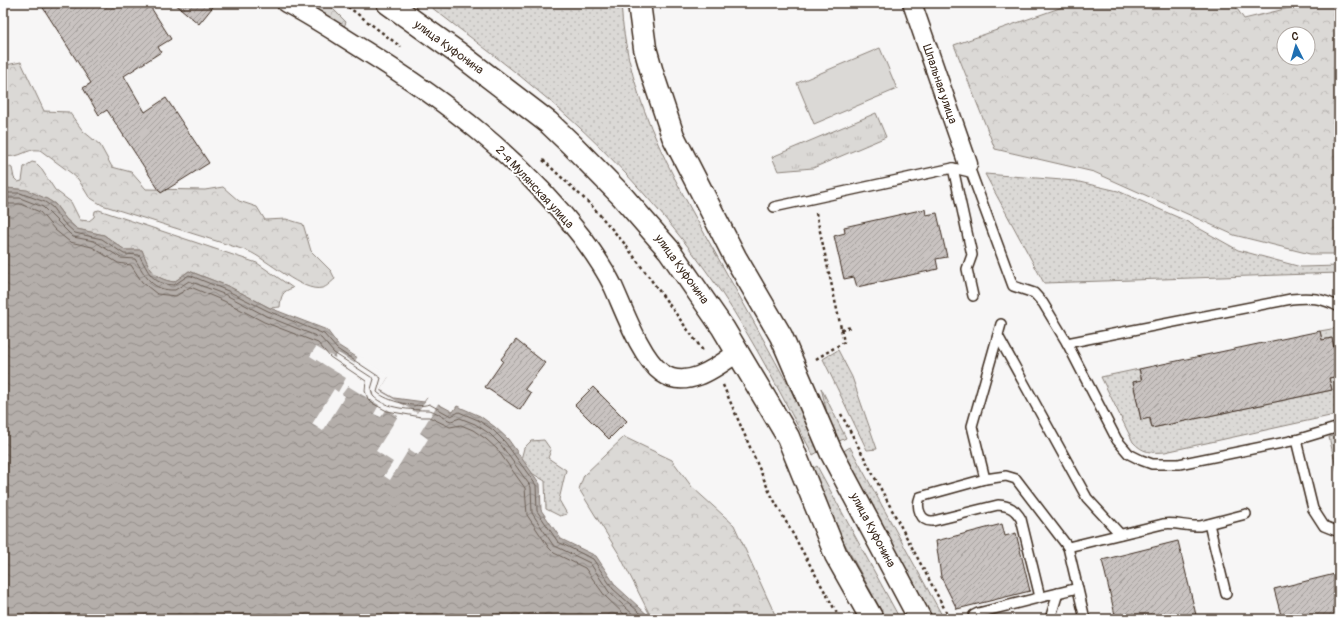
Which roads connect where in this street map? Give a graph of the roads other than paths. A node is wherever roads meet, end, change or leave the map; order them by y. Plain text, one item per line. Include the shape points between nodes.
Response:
1 (286, 3) edge
2 (388, 3) edge
3 (639, 3) edge
4 (912, 3) edge
5 (964, 168) junction
6 (774, 207) dead end
7 (973, 296) dead end
8 (1339, 307) edge
9 (1001, 324) dead end
10 (998, 336) junction
11 (1067, 343) junction
12 (738, 352) junction
13 (1339, 427) edge
14 (1296, 440) junction
15 (985, 479) junction
16 (1246, 514) dead end
17 (1208, 524) junction
18 (1339, 532) edge
19 (1120, 534) junction
20 (1068, 547) junction
21 (1078, 588) junction
22 (1058, 593) junction
23 (1226, 594) dead end
24 (1040, 597) junction
25 (872, 619) edge
26 (920, 619) edge
27 (972, 619) edge
28 (1050, 619) edge
29 (1085, 619) edge

1 - 12 street, 2-я Мулянская улица via 426,90 516,164 557,208 600,263 632,328 661,372 671,378 684,379 715,367
2 - 12 main road, улица Куфонина via 458,53 549,123 572,144 648,223 689,276
3 - 26 main road, улица Куфонина via 652,76 673,136 734,256 781,336 831,452
4 - 5 street, Шпальная улица
5 - 6 lane
5 - 7 lane via 972,255 968,269
5 - 11 lane via 1013,286 1034,293 1051,315
8 - 11 lane via 1320,299 1291,299
9 - 10 lane
10 - 15 lane via 972,426
10 - 19 lane via 1087,498
11 - 14 lane via 1117,440 1129,454 1141,460 1152,464 1179,464
12 - 25 main road, улица Куфонина via 788,437 836,554
13 - 14 lane
14 - 18 lane via 1313,509 1324,526
15 - 20 lane via 1006,476 1016,479
15 - 24 lane via 920,496 919,505 923,519 926,522 933,521 998,505 1008,506 1016,511 1021,519
16 - 17 lane
17 - 19 lane via 1192,526 1167,523
17 - 23 lane
19 - 20 lane
20 - 21 lane
21 - 22 lane
21 - 29 lane
22 - 24 lane
22 - 28 lane
24 - 27 lane via 974,614

